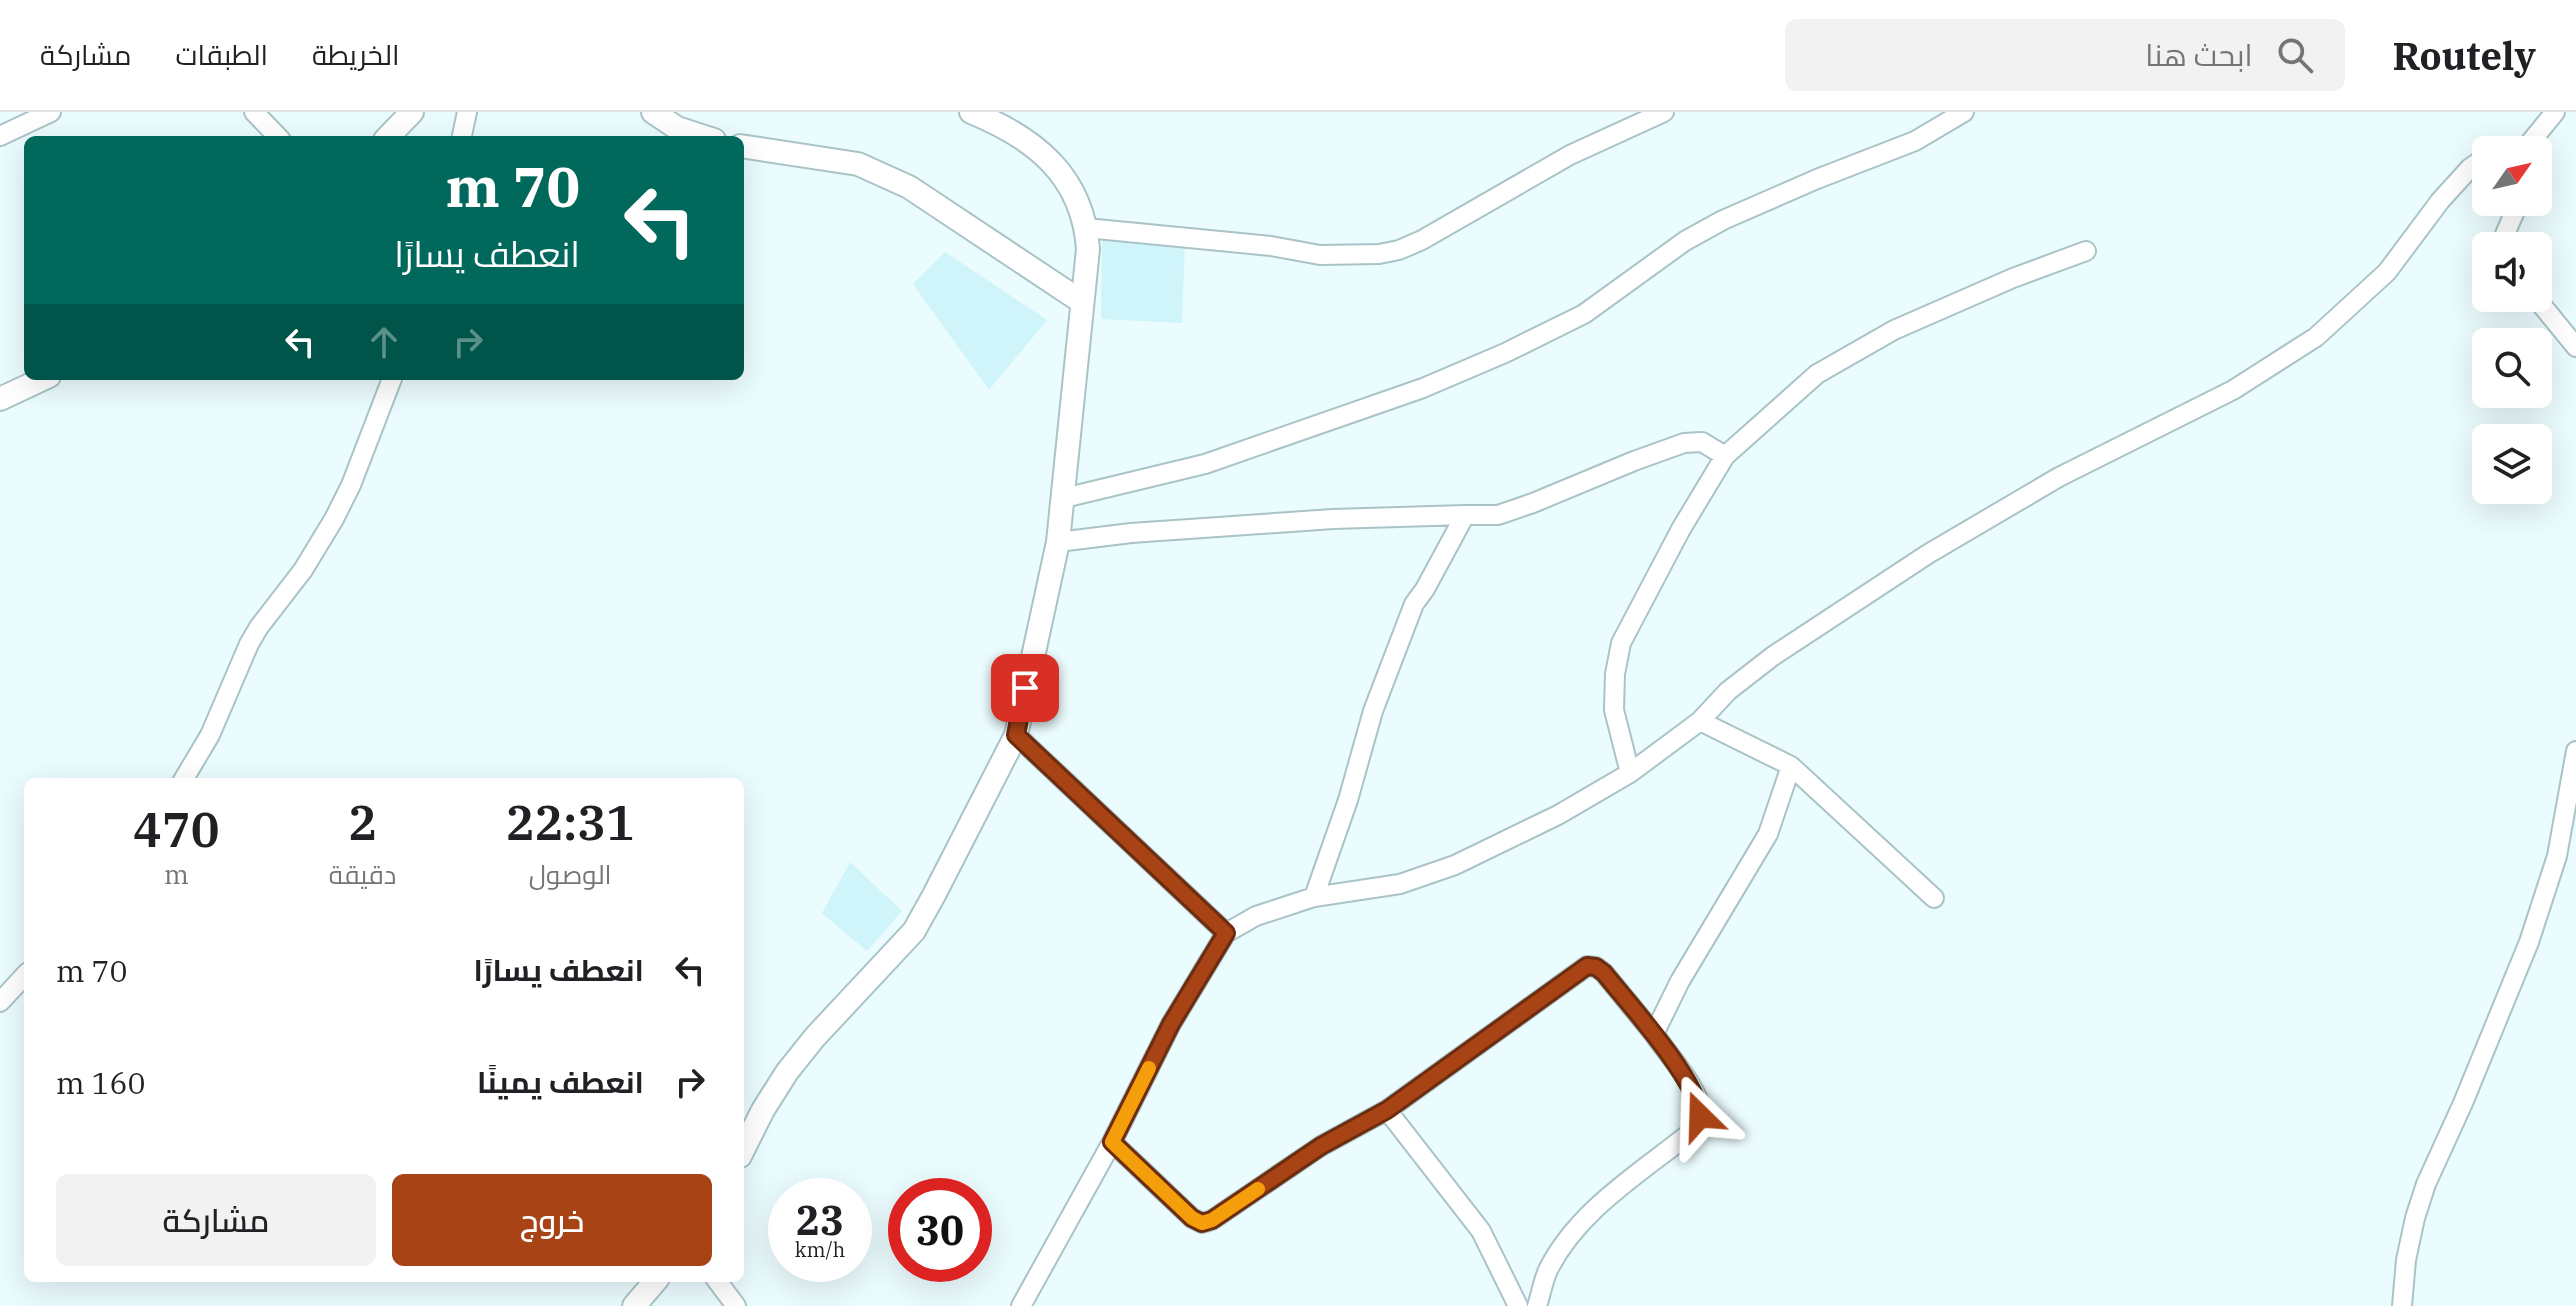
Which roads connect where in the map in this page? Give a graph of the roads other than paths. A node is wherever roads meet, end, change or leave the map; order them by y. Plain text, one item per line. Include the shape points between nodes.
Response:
1 (50, 112) edge
2 (254, 112) edge
3 (412, 112) edge
4 (467, 112) edge
5 (653, 112) edge
6 (971, 112) edge
7 (1664, 112) edge
8 (1964, 112) edge
9 (2555, 112) edge
10 (0, 136) edge
11 (277, 136) edge
12 (389, 136) edge
13 (462, 136) edge
14 (702, 136) edge
15 (2536, 136) edge
16 (744, 147) edge
17 (2472, 167) edge
18 (1086, 228) junction
19 (2086, 251) dead end
20 (1082, 302) junction
21 (2547, 312) edge
22 (2576, 347) edge
23 (40, 380) edge
24 (391, 380) edge
25 (0, 399) edge
26 (1725, 456) junction
27 (1064, 498) junction
28 (1465, 515) junction
29 (1058, 542) junction
30 (1700, 721) junction
31 (1016, 735) junction
32 (2576, 751) edge
33 (1791, 766) junction
34 (1630, 773) junction
35 (184, 778) edge
36 (1314, 897) junction
37 (1934, 898) dead end
38 (1226, 933) junction
39 (24, 976) edge
40 (0, 1002) edge
41 (1654, 1034) junction
42 (1387, 1110) junction
43 (1112, 1142) junction
44 (744, 1148) edge
45 (655, 1282) edge
46 (718, 1282) edge
47 (634, 1306) edge
48 (736, 1306) edge
49 (1021, 1306) edge
50 (1518, 1306) edge
51 (1537, 1306) edge
52 (2402, 1306) edge

1 - 10 street
2 - 11 street
3 - 12 street
4 - 13 street
5 - 14 street
6 - 18 street via 1030,142 1053,162 1075,196
7 - 18 street via 1570,155 1399,250 1320,255
8 - 27 street via 1915,141 1723,220 1584,314 1505,353 1205,464
9 - 15 street
16 - 20 street via 880,171
17 - 30 street via 2387,272 2316,337 2233,390 2059,477 1928,554 1773,656
18 - 20 street
19 - 26 street via 1894,330 1817,374
20 - 27 street
21 - 22 street
23 - 25 street
24 - 35 street via 334,519 249,644 210,735
26 - 28 street via 1702,442 1684,443 1498,515
26 - 34 street via 1621,643 1614,710
27 - 29 street
28 - 29 street via 1333,519
28 - 36 street via 1414,604 1373,711
29 - 31 street
30 - 33 street
30 - 34 street
31 - 38 street
31 - 44 street via 914,931 787,1072
32 - 52 street via 2557,856 2529,942 2415,1218
33 - 37 street
33 - 41 street via 1768,834
34 - 36 street via 1455,865 1400,884
36 - 38 street via 1256,916
38 - 43 street via 1171,1024
39 - 40 street
41 - 42 street via 1604,973 1587,966
41 - 51 street via 1694,1091 1700,1116 1696,1128 1594,1208 1547,1272
42 - 43 street via 1202,1223
42 - 50 street via 1481,1231
43 - 49 street
45 - 47 street
46 - 48 street

